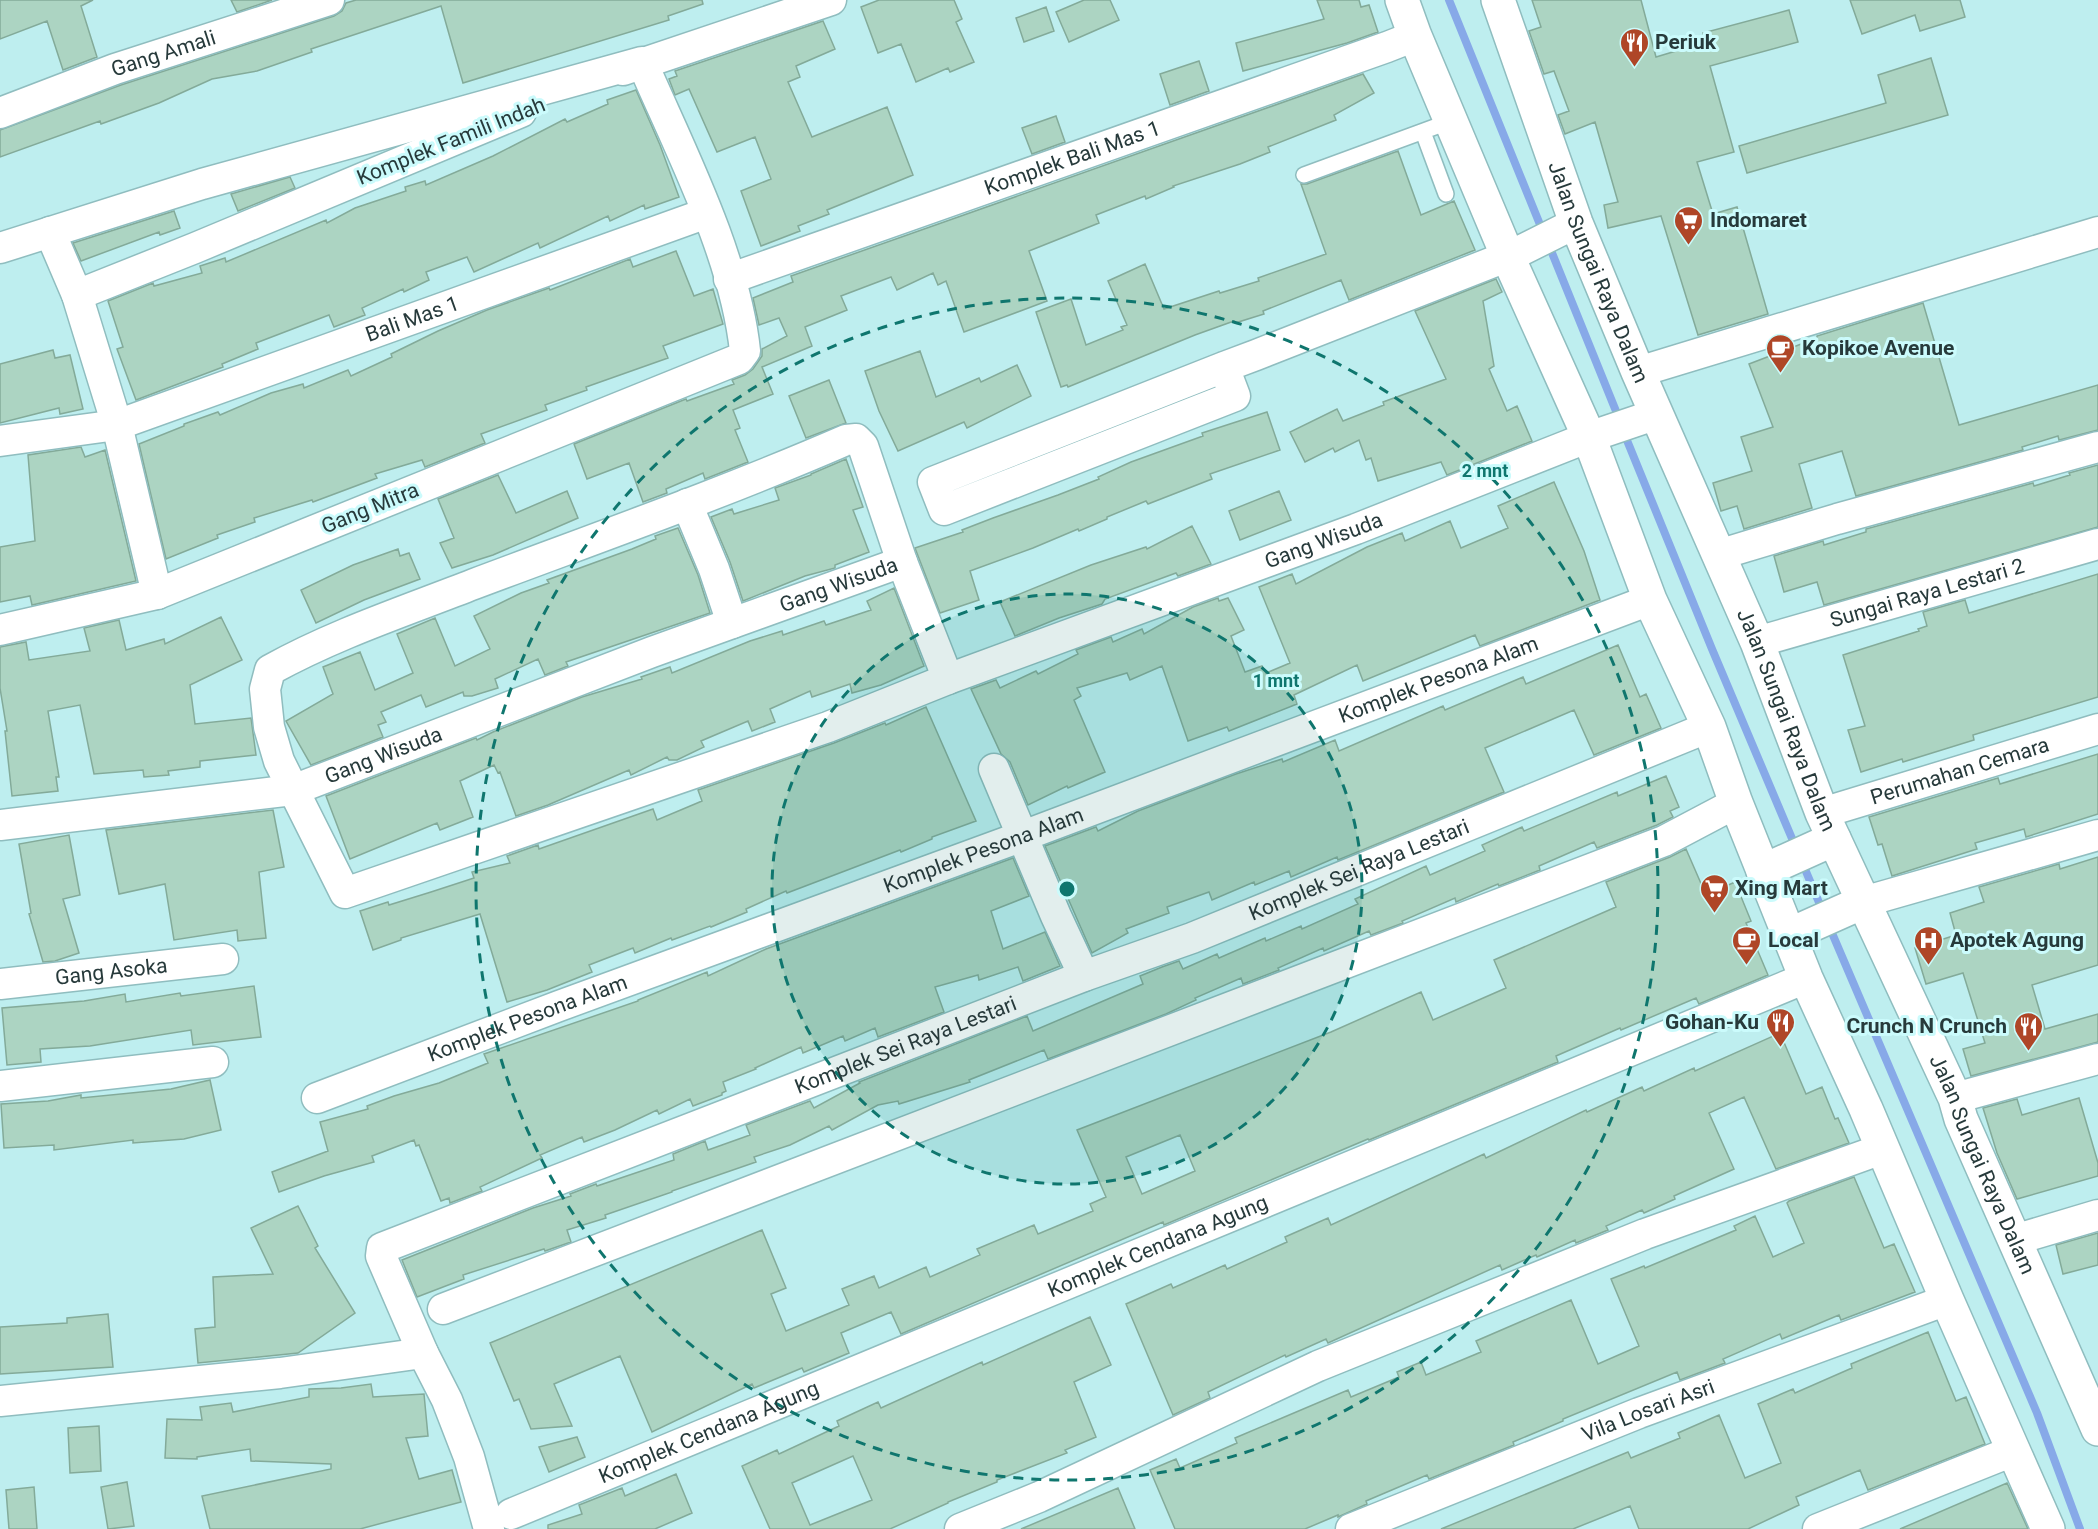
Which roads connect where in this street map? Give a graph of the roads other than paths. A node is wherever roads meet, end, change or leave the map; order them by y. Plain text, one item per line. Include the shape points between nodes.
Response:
1 (329, 0) edge
2 (831, 0) edge
3 (1402, 0) edge
4 (1498, 0) edge
5 (1415, 36) junction
6 (642, 62) junction
7 (0, 113) edge
8 (1440, 126) junction
9 (1304, 175) dead end
10 (1468, 188) dead end
11 (1446, 194) dead end
12 (707, 213) junction
13 (1567, 227) junction
14 (50, 232) junction
15 (2098, 232) edge
16 (0, 248) edge
17 (1512, 255) junction
18 (729, 279) junction
19 (77, 295) junction
20 (1224, 367) junction
21 (1638, 372) junction
22 (1654, 415) junction
23 (117, 425) junction
24 (1589, 437) junction
25 (0, 441) edge
26 (2098, 447) edge
27 (687, 504) junction
28 (2098, 544) edge
29 (1719, 555) junction
30 (902, 562) junction
31 (157, 594) junction
32 (1650, 600) junction
33 (732, 623) junction
34 (0, 630) edge
35 (1756, 642) junction
36 (948, 679) junction
37 (1709, 727) junction
38 (2098, 729) edge
39 (994, 769) dead end
40 (293, 790) junction
41 (1736, 803) junction
42 (0, 825) edge
43 (1826, 832) junction
44 (2098, 835) edge
45 (1023, 836) junction
46 (1773, 867) junction
47 (1857, 905) junction
48 (1802, 929) junction
49 (223, 959) dead end
50 (1084, 976) junction
51 (1806, 978) junction
52 (0, 984) edge
53 (2098, 1059) edge
54 (213, 1062) dead end
55 (0, 1086) edge
56 (317, 1098) dead end
57 (1955, 1098) junction
58 (1882, 1149) junction
59 (2098, 1215) edge
60 (2014, 1240) junction
61 (1947, 1300) junction
62 (443, 1309) dead end
63 (423, 1353) junction
64 (0, 1401) edge
65 (2096, 1421) edge
66 (2013, 1451) junction
67 (500, 1522) edge
68 (960, 1529) edge
69 (1351, 1529) edge
70 (1818, 1529) edge
71 (2048, 1529) edge

1 - 7 street, Gang Amali via 115,69
2 - 6 street, Komplek Famili Indah
3 - 5 street
4 - 13 street, Jalan Sungai Raya Dalam
5 - 8 street
5 - 18 street, Komplek Bali Mas 1
6 - 12 street
6 - 14 street via 202,184
6 - 19 street, Komplek Famili Indah
8 - 9 lane
8 - 10 lane
8 - 11 lane
8 - 17 street
12 - 18 street
12 - 23 street, Bali Mas 1
13 - 17 street
13 - 21 street, Jalan Sungai Raya Dalam
14 - 16 street
14 - 19 street
15 - 21 street
17 - 20 street
17 - 24 street
18 - 31 street, Gang Mitra via 742,324 745,351 739,359
19 - 23 street
20 - 20 street via 1235,396 944,510 933,482
21 - 22 street, Jalan Sungai Raya Dalam
22 - 24 street, Gang Wisuda
22 - 29 street, Jalan Sungai Raya Dalam
23 - 25 street, Bali Mas 1
23 - 31 street
24 - 32 street
24 - 36 street, Gang Wisuda via 1356,530
26 - 29 street
27 - 30 street via 856,439 863,446
27 - 33 street
27 - 40 street via 397,613 305,651 270,670 265,689 270,727
28 - 35 street, Sungai Raya Lestari 2
29 - 35 street, Jalan Sungai Raya Dalam
30 - 33 street, Gang Wisuda
30 - 36 street, Gang Wisuda
31 - 34 street, Gang Mitra
32 - 37 street
32 - 45 street, Komplek Pesona Alam
33 - 40 street, Gang Wisuda
35 - 43 street, Jalan Sungai Raya Dalam
36 - 40 street via 828,727 345,893
37 - 41 street
37 - 50 street, Komplek Sei Raya Lestari via 1192,938
38 - 43 street, Perumahan Cemara
39 - 45 street
40 - 42 street, Gang Wisuda
41 - 46 street
41 - 62 street via 1664,841
43 - 46 street
43 - 47 street, Jalan Sungai Raya Dalam
44 - 47 street
45 - 50 street
45 - 56 street, Komplek Pesona Alam
46 - 48 street
47 - 48 street
47 - 57 street, Jalan Sungai Raya Dalam via 1883,942
48 - 51 street
49 - 52 street, Gang Asoka
50 - 63 street, Komplek Sei Raya Lestari via 382,1248 381,1256
51 - 58 street
51 - 67 street, Komplek Cendana Agung
53 - 57 street
54 - 55 street
57 - 60 street, Jalan Sungai Raya Dalam
58 - 61 street
58 - 68 street via 1645,1234 1329,1362 1039,1497
59 - 60 street
60 - 65 street, Jalan Sungai Raya Dalam
61 - 66 street
61 - 69 street, Vila Losari Asri via 1639,1413
63 - 64 street via 280,1373
63 - 67 street, Komplek Sei Raya Lestari
66 - 70 street
66 - 71 street

